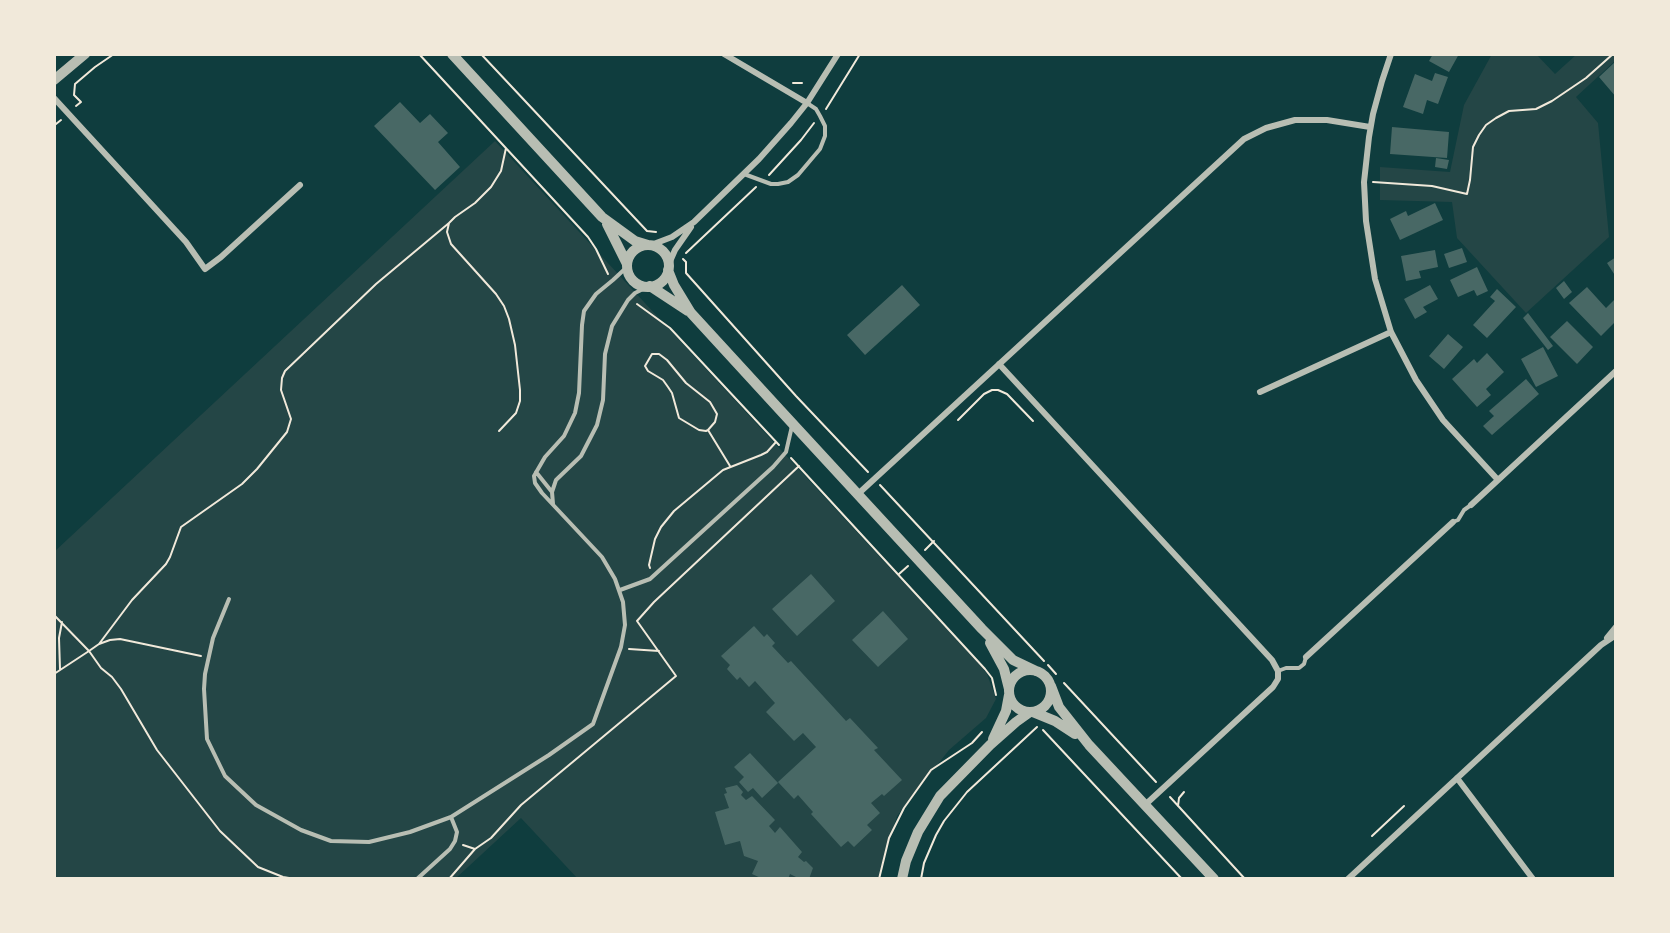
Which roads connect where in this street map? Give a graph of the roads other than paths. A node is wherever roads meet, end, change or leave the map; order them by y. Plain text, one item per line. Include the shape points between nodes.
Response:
1 (85, 54) edge
2 (452, 54) edge
3 (724, 54) edge
4 (838, 54) edge
5 (1391, 54) edge
6 (54, 80) edge
7 (54, 98) edge
8 (807, 103) junction
9 (1370, 127) junction
10 (744, 174) junction
11 (300, 185) dead end
12 (602, 217) junction
13 (694, 222) junction
14 (650, 245) junction
15 (627, 265) junction
16 (668, 268) junction
17 (648, 286) junction
18 (691, 313) junction
19 (1391, 332) junction
20 (999, 364) junction
21 (1616, 371) edge
22 (1260, 392) dead end
23 (792, 423) junction
24 (536, 472) junction
25 (1498, 480) junction
26 (552, 492) junction
27 (858, 494) junction
28 (554, 504) junction
29 (1471, 505) joint
30 (1454, 522) joint
31 (620, 591) junction
32 (229, 599) dead end
33 (1616, 627) edge
34 (982, 629) junction
35 (1616, 635) edge
36 (1601, 645) junction
37 (1306, 657) joint
38 (1036, 671) junction
39 (1278, 671) junction
40 (1051, 686) junction
41 (1009, 691) junction
42 (1032, 712) junction
43 (990, 744) junction
44 (1089, 745) junction
45 (1457, 778) junction
46 (1146, 804) junction
47 (451, 817) junction
48 (417, 879) edge
49 (902, 879) edge
50 (1214, 879) edge
51 (1348, 879) edge
52 (1533, 879) edge

1 - 6 street
2 - 12 street
3 - 8 street
4 - 8 street
5 - 9 street
7 - 11 street via 186,242 205,269
8 - 10 street
8 - 10 lane via 820,116 824,142 798,175 774,184
9 - 19 street via 1366,221 1371,263
9 - 20 street via 1295,120 1244,139
10 - 13 street
12 - 14 street via 635,241
12 - 15 street
13 - 14 street
13 - 16 street
14 - 15 street via 634,250
14 - 16 street via 663,251
15 - 17 street via 632,279
15 - 24 lane via 584,311 579,393 574,413 564,436
16 - 17 street via 662,281
16 - 18 street
17 - 18 street
17 - 26 lane via 630,298 614,321 605,354 597,425 585,450 558,478
18 - 23 street
19 - 22 street
19 - 25 street via 1438,414
20 - 27 street
20 - 39 street
21 - 25 street
23 - 27 street
23 - 31 lane via 781,459 653,576
24 - 26 lane
24 - 28 lane via 536,483
25 - 29 street
26 - 28 lane
27 - 34 street
28 - 31 lane via 602,557
29 - 30 lane
30 - 37 street
31 - 47 lane via 625,625 621,647 592,724 549,756
32 - 47 lane via 213,638 204,689 207,739 225,776 256,805 301,830 331,841 369,842
33 - 36 street
34 - 38 street via 1014,660
34 - 41 street via 1004,669
35 - 36 street
36 - 45 street
37 - 39 lane via 1299,669
38 - 40 street
38 - 41 street via 1016,675
39 - 46 street via 1275,686
40 - 42 street via 1048,703
40 - 44 street via 1059,707
41 - 42 street via 1016,707
41 - 43 street via 1006,711
42 - 43 street
42 - 44 street via 1059,723
43 - 49 street via 935,803 914,842
44 - 46 street
45 - 51 street
45 - 52 street
46 - 50 street
47 - 48 lane via 456,832 454,843

